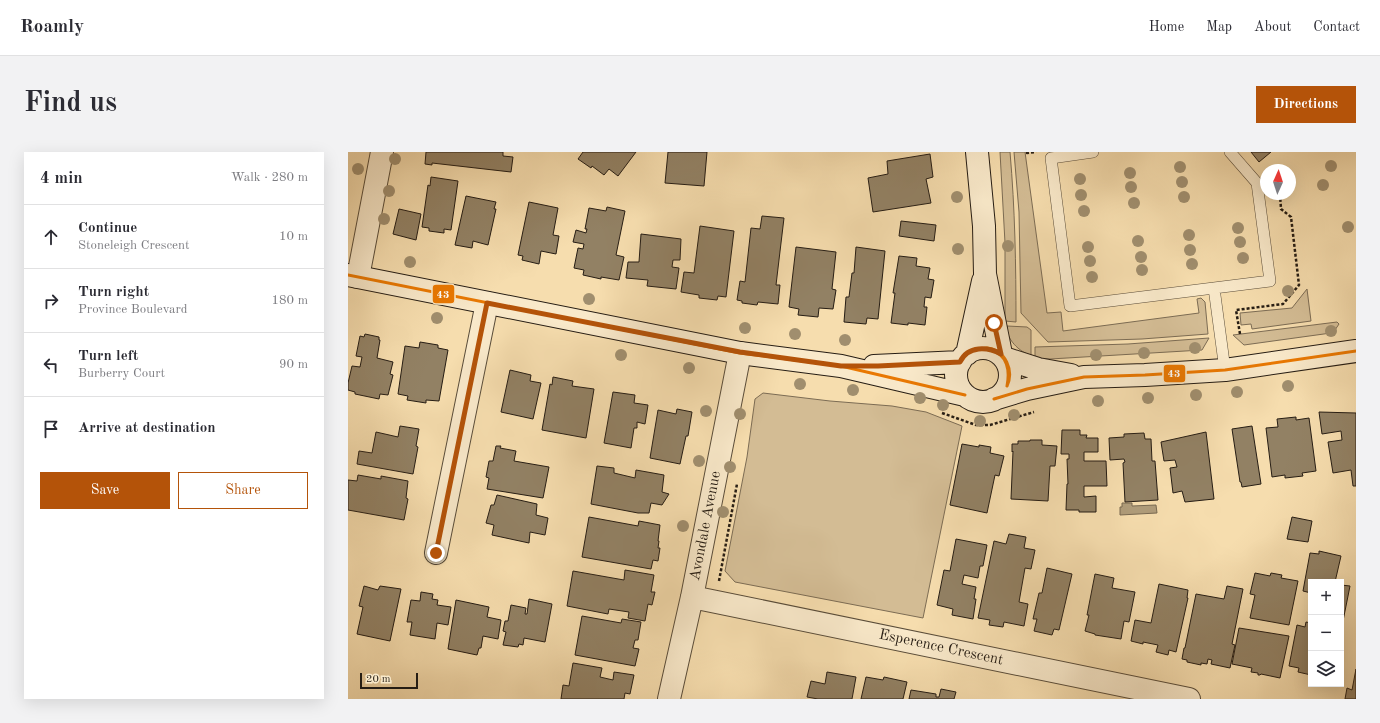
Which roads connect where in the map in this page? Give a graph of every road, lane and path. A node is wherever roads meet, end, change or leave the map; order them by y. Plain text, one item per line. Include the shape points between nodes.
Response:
1 (382, 152) edge
2 (977, 152) edge
3 (1027, 152) edge
4 (1036, 152) edge
5 (1093, 152) edge
6 (1230, 152) edge
7 (985, 274) junction
8 (353, 276) edge
9 (1214, 288) junction
10 (487, 303) junction
11 (1356, 351) edge
12 (740, 352) junction
13 (1003, 356) junction
14 (964, 358) junction
15 (841, 366) junction
16 (1225, 370) junction
17 (1084, 377) junction
18 (966, 395) junction
19 (994, 400) junction
20 (941, 412) dead end
21 (1034, 412) dead end
22 (436, 553) dead end
23 (692, 597) junction
24 (670, 699) edge
25 (1189, 699) edge

1 - 8 street
2 - 7 street via 984,226
3 - 4 path
5 - 9 lane via 1050,158 1070,306
6 - 9 lane via 1257,183 1270,281
7 - 13 street
7 - 14 street
8 - 10 street
9 - 16 lane
10 - 12 street
10 - 22 street
11 - 16 street
12 - 15 street
12 - 23 street, Avondale Avenue
13 - 14 street via 984,348 975,349
13 - 17 street via 1038,369
13 - 19 street via 1009,367 1010,377 1008,386
14 - 15 street via 878,366
14 - 18 street via 957,368 956,377 959,387
15 - 18 street
16 - 17 street
17 - 19 street via 1027,389
18 - 19 street via 984,402
20 - 21 path via 976,425 990,425
23 - 24 street, Avondale Avenue
23 - 25 street, Esperence Crescent

